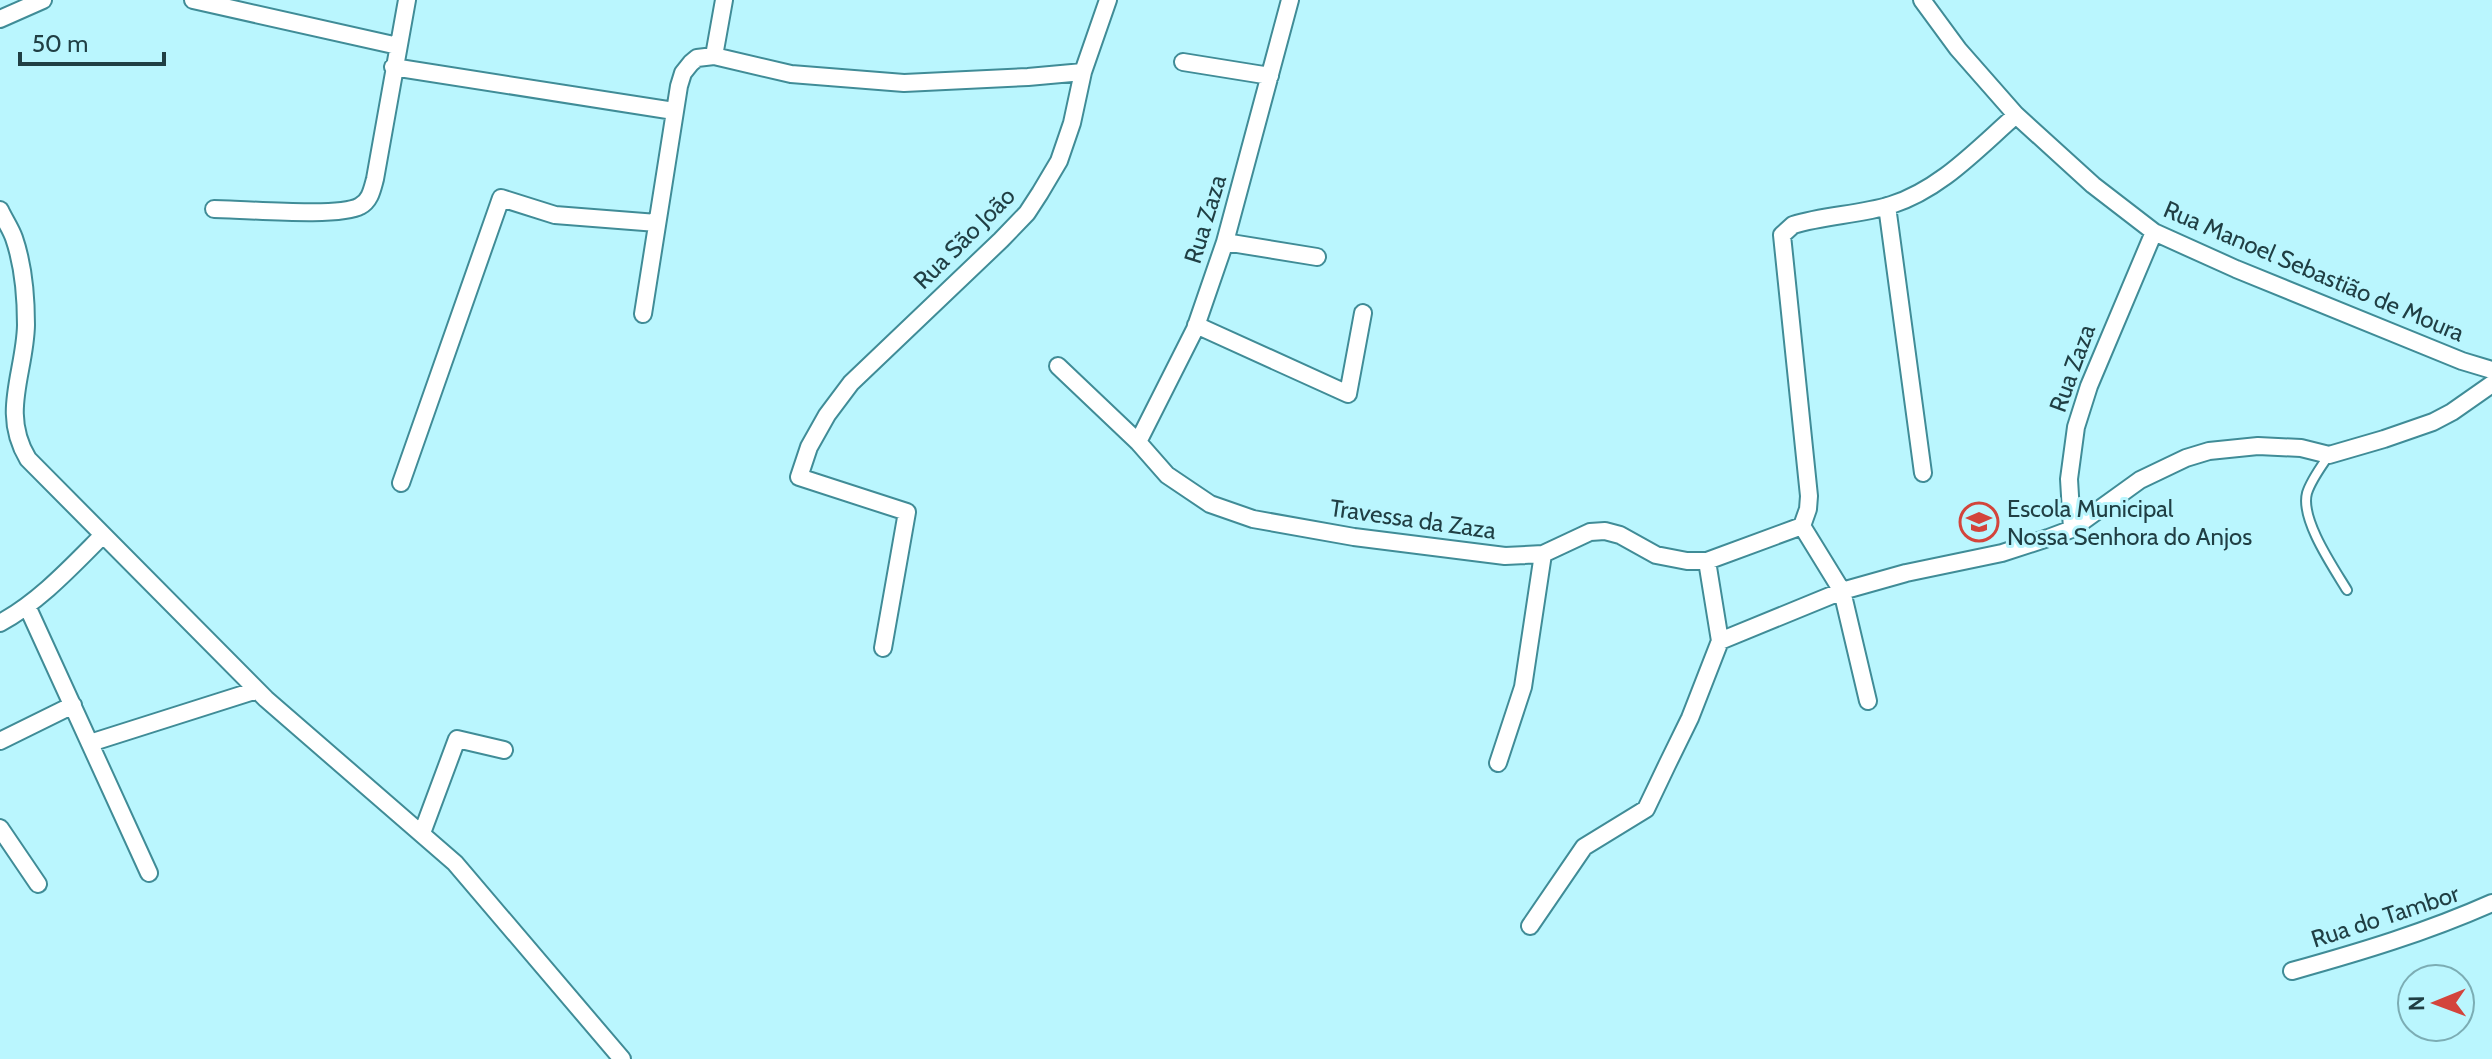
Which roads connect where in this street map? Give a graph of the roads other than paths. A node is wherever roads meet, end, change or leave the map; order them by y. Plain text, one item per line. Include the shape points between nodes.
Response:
1 (43, 0) edge
2 (193, 0) edge
3 (407, 0) edge
4 (724, 0) edge
5 (1108, 0) edge
6 (1290, 0) edge
7 (1922, 0) edge
8 (0, 19) edge
9 (398, 46) junction
10 (714, 56) junction
11 (1183, 62) dead end
12 (393, 67) junction
13 (1083, 72) junction
14 (1270, 76) junction
15 (674, 111) junction
16 (2016, 115) junction
17 (1887, 206) junction
18 (214, 209) dead end
19 (0, 210) edge
20 (657, 223) junction
21 (2154, 232) junction
22 (1225, 242) junction
23 (1317, 257) dead end
24 (1363, 313) dead end
25 (643, 314) dead end
26 (1196, 325) junction
27 (1058, 366) dead end
28 (2492, 370) edge
29 (2492, 384) edge
30 (1138, 442) junction
31 (2329, 455) junction
32 (1923, 473) dead end
33 (401, 483) dead end
34 (1802, 526) junction
35 (2072, 529) junction
36 (103, 535) junction
37 (1543, 554) junction
38 (1707, 561) junction
39 (2347, 590) dead end
40 (1842, 591) junction
41 (27, 606) junction
42 (0, 623) edge
43 (1720, 641) junction
44 (883, 648) dead end
45 (257, 690) junction
46 (1868, 701) dead end
47 (73, 705) junction
48 (0, 741) edge
49 (90, 743) junction
50 (504, 750) dead end
51 (1498, 763) dead end
52 (0, 828) edge
53 (422, 833) junction
54 (149, 873) dead end
55 (38, 884) dead end
56 (2492, 903) edge
57 (1530, 926) dead end
58 (2292, 971) dead end
59 (622, 1059) edge

1 - 8 street
2 - 9 street
3 - 9 street
4 - 10 street
5 - 13 street, Rua São João
6 - 14 street, Rua Zaza
7 - 16 street, Rua Manoel Sebastião de Moura
9 - 12 street
10 - 13 street via 791,74 892,83
10 - 15 street via 697,58 686,67
11 - 14 street
12 - 15 street
12 - 18 street via 375,179 363,205 321,212
13 - 44 street, Rua São João via 1059,161 1027,213 851,383 809,447 799,477 907,512
14 - 22 street, Rua Zaza
15 - 20 street
16 - 17 street via 1936,184
16 - 21 street, Rua Manoel Sebastião de Moura
17 - 32 street
17 - 34 street via 1807,221 1789,226 1782,235 1809,496
19 - 36 street via 14,238 25,300 15,398 20,446
20 - 25 street
20 - 33 street via 555,215 501,198
21 - 28 street, Rua Manoel Sebastião de Moura
21 - 35 street, Rua Zaza via 2076,427 2069,479
22 - 23 street
22 - 26 street, Rua Zaza
24 - 26 street via 1348,394
26 - 30 street, Rua Zaza
27 - 30 street, Travessa da Zaza
29 - 31 street via 2433,422
30 - 37 street, Travessa da Zaza via 1167,475 1226,512 1470,553
31 - 35 street via 2258,446 2209,451 2140,480
31 - 39 lane via 2308,492 2306,510
34 - 38 street, Travessa da Zaza
34 - 40 street
35 - 40 street via 2002,553
36 - 41 street
36 - 45 street
37 - 38 street, Travessa da Zaza via 1590,532 1605,531 1665,558
37 - 51 street via 1523,687
38 - 43 street
40 - 43 street
40 - 46 street
41 - 42 street
41 - 47 street
43 - 57 street via 1646,809 1584,847
45 - 49 street
45 - 53 street
47 - 48 street
47 - 49 street
49 - 54 street
50 - 53 street via 457,739
52 - 55 street
53 - 59 street via 455,863
56 - 58 street, Rua do Tambor via 2383,945

